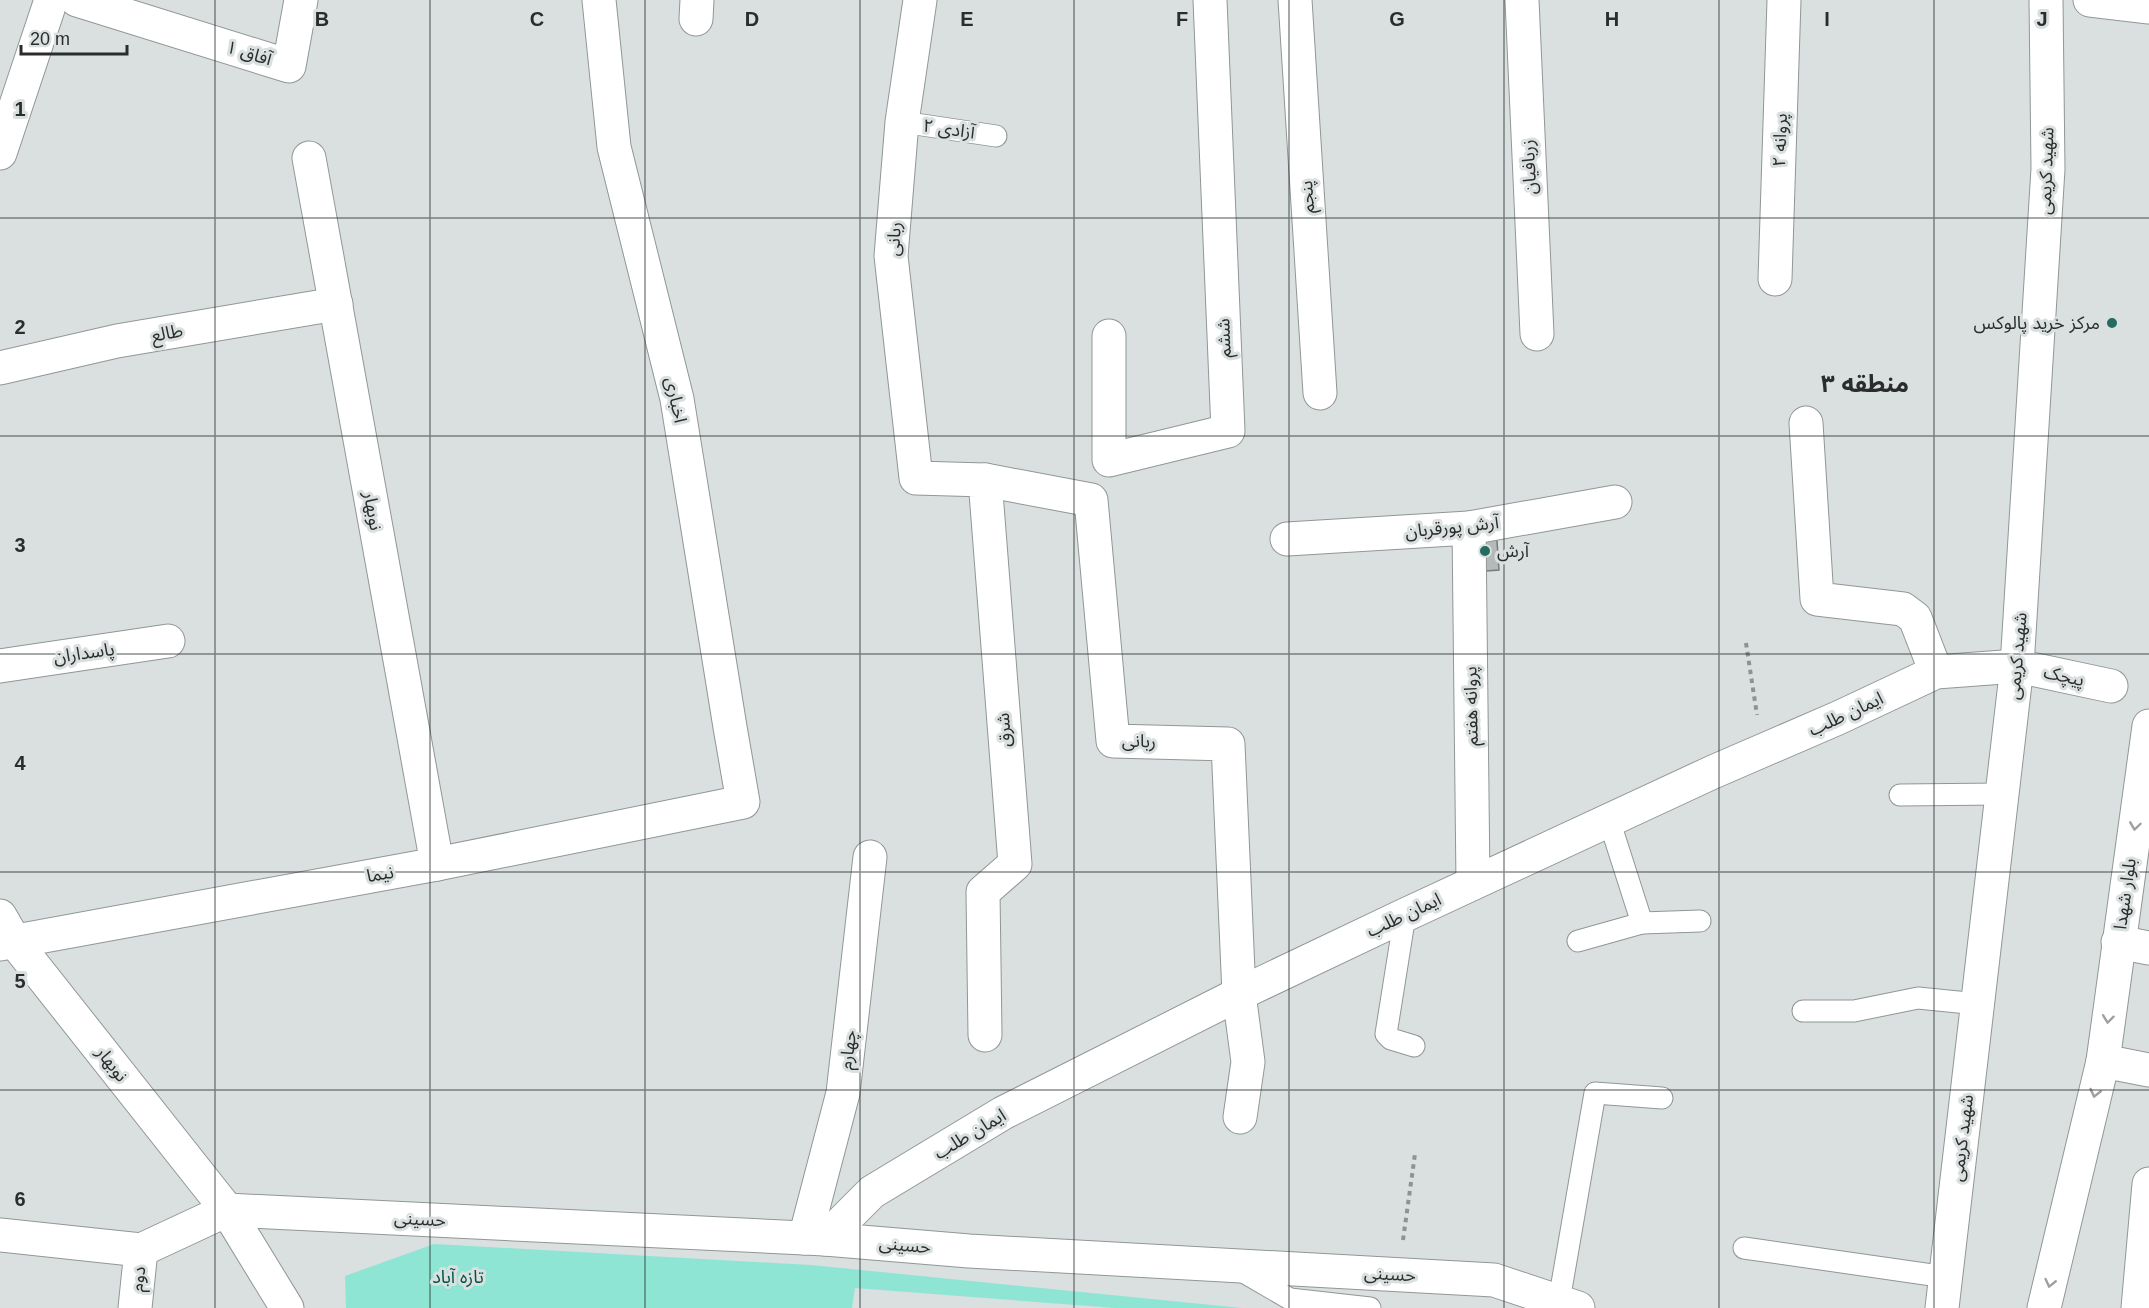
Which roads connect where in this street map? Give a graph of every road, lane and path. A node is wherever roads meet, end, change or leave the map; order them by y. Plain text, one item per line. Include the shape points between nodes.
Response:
1 (51, 0) edge
2 (77, 0) edge
3 (301, 0) edge
4 (599, 0) edge
5 (920, 0) edge
6 (1210, 0) edge
7 (1294, 0) edge
8 (1522, 0) edge
9 (1784, 0) edge
10 (2046, 0) edge
11 (2090, 0) edge
12 (2149, 7) edge
13 (902, 122) junction
14 (996, 136) dead end
15 (0, 153) edge
16 (309, 158) dead end
17 (1775, 279) dead end
18 (336, 304) junction
19 (1537, 334) dead end
20 (1109, 336) dead end
21 (0, 368) edge
22 (1320, 393) dead end
23 (1806, 423) dead end
24 (985, 480) junction
25 (1615, 502) dead end
26 (1469, 528) junction
27 (1287, 538) dead end
28 (168, 641) dead end
29 (1746, 643) dead end
30 (0, 666) edge
31 (2017, 666) junction
32 (1936, 672) junction
33 (2111, 686) dead end
34 (2149, 726) edge
35 (1763, 751) junction
36 (2002, 794) junction
37 (1900, 795) dead end
38 (744, 802) joint
39 (1608, 820) junction
40 (870, 857) dead end
41 (437, 864) junction
42 (1473, 883) junction
43 (1405, 915) junction
44 (1700, 921) dead end
45 (1642, 923) junction
46 (4, 939) edge
47 (1578, 941) dead end
48 (2134, 945) edge
49 (1239, 993) junction
50 (1978, 1004) junction
51 (1803, 1011) dead end
52 (985, 1035) dead end
53 (1414, 1046) dead end
54 (2103, 1061) junction
55 (2149, 1070) edge
56 (1662, 1098) dead end
57 (1240, 1117) dead end
58 (1415, 1154) dead end
59 (2149, 1184) edge
60 (227, 1210) junction
61 (0, 1235) edge
62 (815, 1239) junction
63 (1744, 1248) dead end
64 (141, 1250) junction
65 (1232, 1265) junction
66 (1399, 1274) junction
67 (1944, 1292) edge
68 (1568, 1305) edge
69 (135, 1308) edge
70 (287, 1308) edge
71 (1370, 1308) edge
72 (2044, 1308) edge
73 (2138, 1308) edge

1 - 15 street
2 - 3 street, آفاق ۱ via 289,66
4 - 38 street, اخباری via 614,147 677,399
5 - 13 street, ربانی
6 - 20 street, ششم via 1228,431 1109,460
7 - 22 street, پنجم
8 - 19 street, زربافیان
9 - 17 street, پروانه ۲
10 - 31 street, شهید کریمی via 2048,168
11 - 12 street
13 - 14 lane, آزادی ۲
13 - 24 street, ربانی via 891,256 916,478
16 - 18 street, نوبهار
18 - 21 street, طالع via 117,341
18 - 41 street, نوبهار
23 - 32 street via 1817,599 1903,609 1915,618
24 - 49 street, ربانی via 1092,500 1113,741 1228,744
24 - 52 street, شرق via 1015,864 983,892
25 - 26 street, آرش پورقربان
26 - 27 street, آرش پورقربان
26 - 42 street, پروانه هفتم
28 - 30 street, پاسداران
29 - 35 path
31 - 32 street, ایمان طلب
31 - 33 street, پیچک
31 - 36 street, شهید کریمی
32 - 35 street, ایمان طلب
34 -> 48 street, بلوار شهدا
35 - 39 street, ایمان طلب
36 - 37 lane
36 - 50 street, شهید کریمی
38 - 41 street, نیما
39 - 42 street, ایمان طلب
39 - 45 lane
40 - 62 street, چهارم via 843,1092
41 - 46 street, نیما
42 - 43 street, ایمان طلب
43 - 49 street, ایمان طلب
43 - 53 lane via 1386,1034
44 - 45 lane
45 - 47 lane
46 - 60 street, نوبهار
48 -> 54 street, بلوار شهدا
49 - 57 street via 1248,1062
49 - 62 street, ایمان طلب via 1002,1113 872,1192
50 - 51 lane via 1918,998 1854,1011
50 - 67 street, شهید کریمی
54 - 55 street
54 -> 72 street, بلوار شهدا
56 - 68 lane via 1595,1093
58 - 66 path
59 - 73 street
60 - 62 street, حسینی
60 - 64 street
60 - 70 street, نوبهار
61 - 64 street
62 - 65 street, حسینی
63 - 67 lane
64 - 69 street, دوم
65 - 66 street, حسینی
65 - 71 lane via 1290,1299
66 - 68 street, حسینی via 1494,1280

